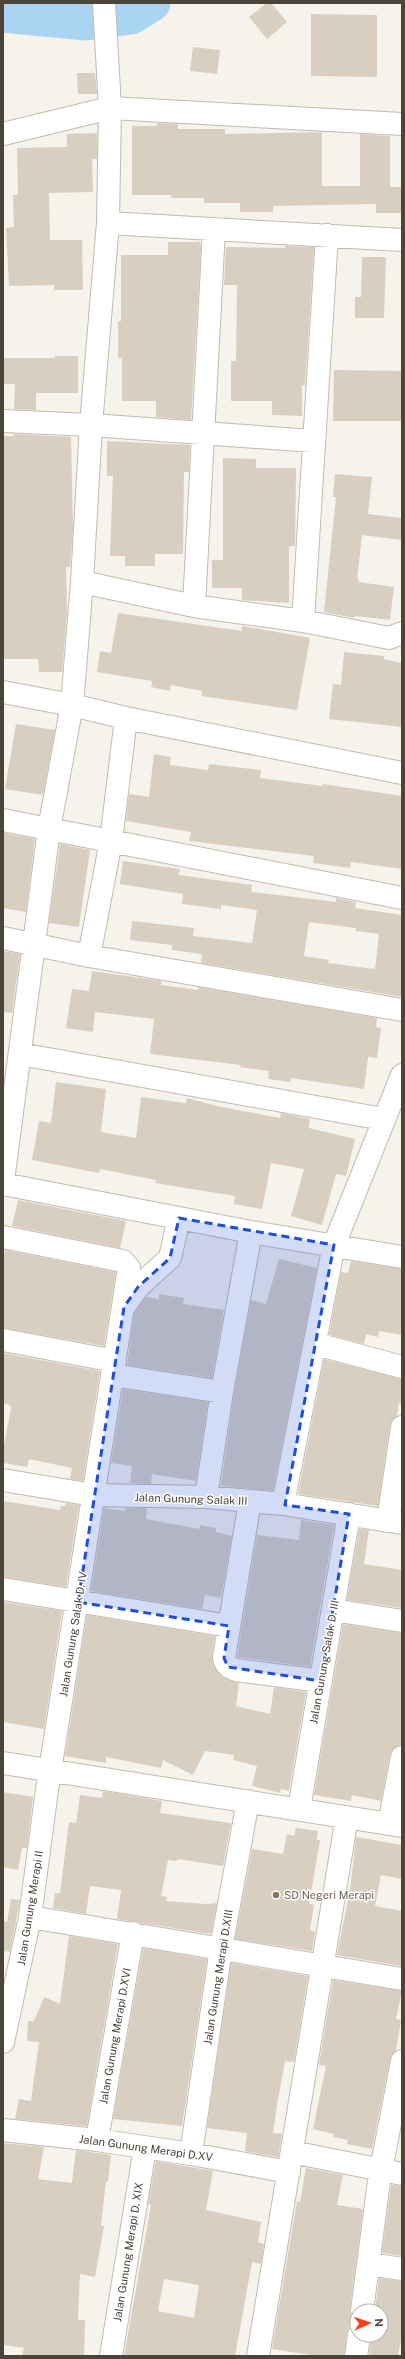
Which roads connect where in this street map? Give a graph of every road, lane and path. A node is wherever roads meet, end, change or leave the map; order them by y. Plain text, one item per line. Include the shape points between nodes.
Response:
1 (104, 3) edge
2 (110, 108) junction
3 (402, 124) edge
4 (3, 134) edge
5 (108, 223) junction
6 (214, 229) junction
7 (327, 235) junction
8 (402, 240) edge
9 (3, 421) edge
10 (91, 425) junction
11 (203, 434) junction
12 (313, 441) junction
13 (82, 582) junction
14 (194, 606) junction
15 (303, 621) junction
16 (398, 637) edge
17 (3, 692) edge
18 (72, 705) junction
19 (126, 718) junction
20 (402, 773) edge
21 (3, 820) edge
22 (49, 829) junction
23 (111, 841) junction
24 (402, 898) edge
25 (3, 938) edge
26 (35, 945) junction
27 (89, 956) junction
28 (402, 1010) edge
29 (20, 1054) junction
30 (402, 1075) edge
31 (383, 1119) junction
32 (3, 1182) edge
33 (179, 1218) junction
34 (251, 1232) junction
35 (3, 1237) edge
36 (334, 1245) junction
37 (402, 1257) edge
38 (124, 1307) junction
39 (3, 1340) edge
40 (316, 1344) junction
41 (402, 1367) edge
42 (114, 1368) junction
43 (222, 1392) junction
44 (402, 1427) edge
45 (3, 1480) edge
46 (93, 1495) junction
47 (206, 1497) junction
48 (250, 1501) junction
49 (283, 1504) junction
50 (349, 1514) junction
51 (395, 1522) edge
52 (3, 1589) edge
53 (78, 1602) junction
54 (333, 1610) junction
55 (402, 1621) edge
56 (229, 1626) junction
57 (321, 1681) junction
58 (402, 1757) edge
59 (3, 1763) edge
60 (51, 1772) junction
61 (248, 1801) junction
62 (299, 1809) junction
63 (347, 1817) junction
64 (396, 1825) edge
65 (30, 1917) junction
66 (133, 1933) junction
67 (221, 1948) junction
68 (323, 1965) junction
69 (402, 1979) edge
70 (7, 2011) edge
71 (3, 2042) edge
72 (401, 2071) edge
73 (3, 2130) edge
74 (97, 2140) junction
75 (145, 2148) junction
76 (191, 2154) junction
77 (291, 2162) junction
78 (392, 2173) edge
79 (369, 2264) junction
80 (402, 2269) edge
81 (363, 2303) edge
82 (357, 2343) edge
83 (111, 2356) edge
84 (258, 2356) edge
85 (356, 2356) edge

1 - 2 street
2 - 3 street
2 - 4 street
2 - 5 street
5 - 6 street
5 - 10 street
6 - 7 street
6 - 11 street
7 - 8 street
7 - 12 street
9 - 10 street
10 - 11 street
10 - 13 street
11 - 12 street
11 - 14 street
12 - 15 street
13 - 14 street
13 - 18 street
14 - 15 street
15 - 16 street
17 - 18 street
18 - 19 street
18 - 22 street
19 - 20 street
19 - 23 street
21 - 22 street
22 - 23 street
22 - 26 street
23 - 24 street
23 - 27 street
25 - 26 street
26 - 27 street
26 - 29 street
27 - 28 street
29 - 31 street
29 - 32 street
30 - 31 street
31 - 36 street
32 - 33 street
33 - 34 street
33 - 38 street via 170,1258 138,1287
34 - 36 street
34 - 43 street
35 - 38 street, Jalan Gunung Salak D. IV via 123,1261 129,1268
36 - 37 street
36 - 40 street
38 - 42 street, Jalan Gunung Salak D. IV
39 - 42 street
40 - 41 street
40 - 49 street
42 - 43 street
42 - 46 street, Jalan Gunung Salak D. IV
43 - 47 street
44 - 51 street
45 - 46 street, Jalan Gunung Salak III
46 - 47 street, Jalan Gunung Salak III
46 - 53 street, Jalan Gunung Salak D. IV
47 - 48 street, Jalan Gunung Salak III
48 - 49 street, Jalan Gunung Salak III
48 - 56 street
49 - 50 street, Jalan Gunung Salak III
50 - 51 street, Jalan Gunung Salak III
50 - 54 street, Jalan Gunung Salak D. III
52 - 53 street
53 - 56 street via 138,1609
53 - 60 street, Jalan Gunung Salak D. IV
54 - 55 street
54 - 57 street, Jalan Gunung Salak D. III
56 - 57 street via 224,1658 228,1667
57 - 62 street, Jalan Gunung Salak D. III
58 - 64 street
59 - 60 street
60 - 61 street
60 - 65 street, Jalan Gunung Merapi II
61 - 62 street
61 - 67 street, Jalan Gunung Merapi D.XIII
62 - 63 street
63 - 64 street
63 - 68 street
65 - 66 street
65 - 70 street, Jalan Gunung Merapi II
66 - 67 street
66 - 74 street, Jalan Gunung Merapi D.XVI
67 - 68 street
67 - 76 street, Jalan Gunung Merapi D.XIII
68 - 69 street
68 - 77 street
70 - 71 street, Jalan Gunung Merapi II
72 - 78 street
73 - 74 street, Jalan Gunung Merapi D.XV
74 - 75 street, Jalan Gunung Merapi D.XV
75 - 76 street, Jalan Gunung Merapi D.XV
75 - 83 street, Jalan Gunung Merapi D. XIX
76 - 77 street, Jalan Gunung Merapi D.XV
77 - 78 street, Jalan Gunung Merapi D.XV
77 - 84 street
78 - 79 street
79 - 80 street
79 - 81 street
82 - 85 street

